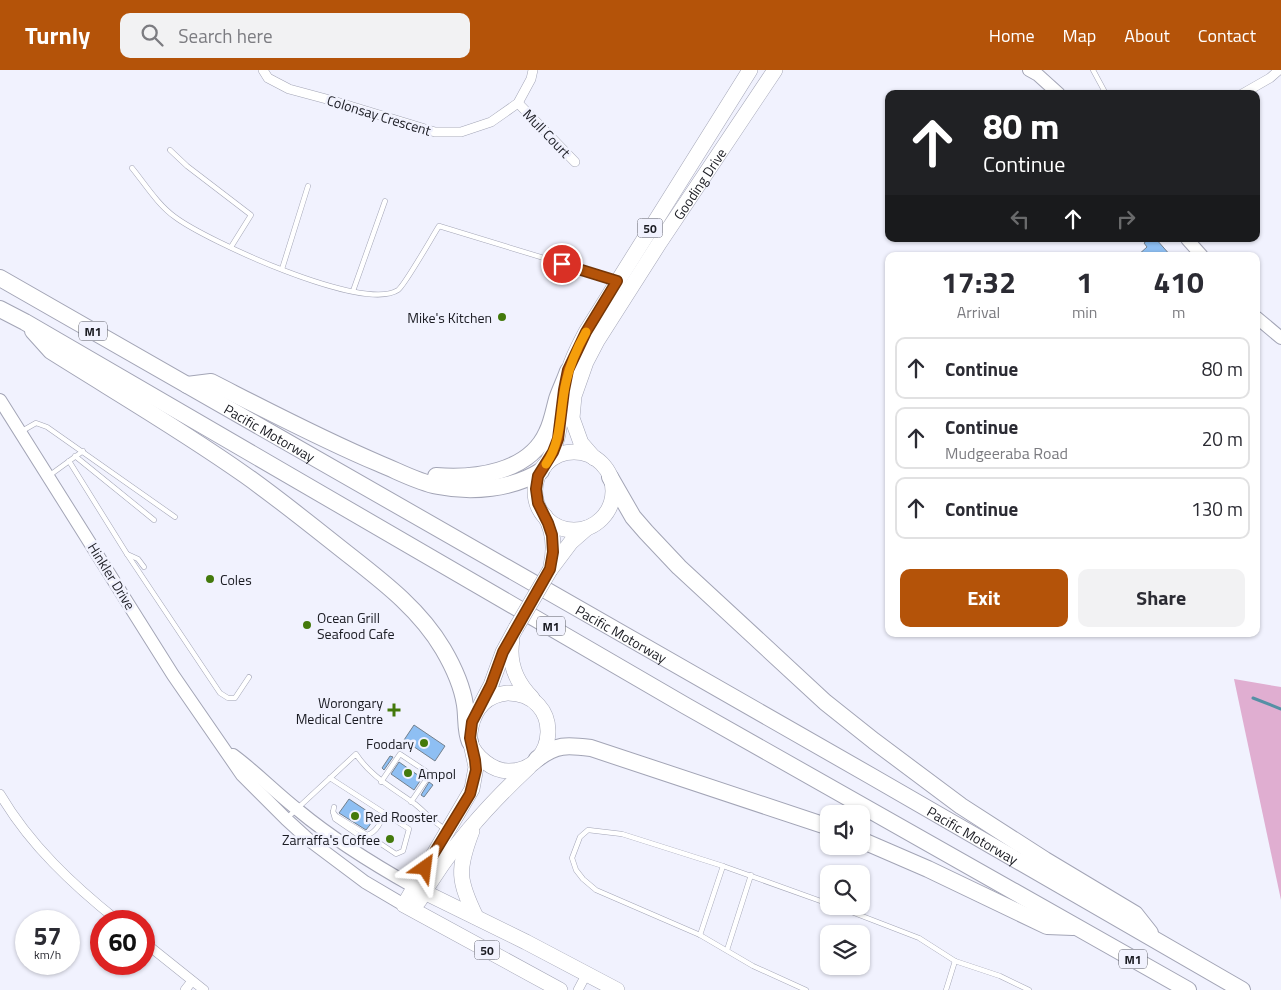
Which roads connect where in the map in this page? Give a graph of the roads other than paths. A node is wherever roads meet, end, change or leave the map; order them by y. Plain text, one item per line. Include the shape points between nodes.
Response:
1 (263, 70) edge
2 (533, 70) edge
3 (750, 70) edge
4 (776, 70) edge
5 (1029, 70) edge
6 (1093, 70) edge
7 (1279, 70) edge
8 (1054, 90) edge
9 (1104, 90) edge
10 (1249, 90) edge
11 (518, 103) junction
12 (170, 150) dead end
13 (575, 162) dead end
14 (132, 168) dead end
15 (308, 186) dead end
16 (385, 201) dead end
17 (1190, 242) edge
18 (231, 247) junction
19 (1198, 252) edge
20 (282, 268) junction
21 (0, 278) edge
22 (617, 281) junction
23 (353, 291) junction
24 (0, 309) edge
25 (1260, 320) edge
26 (25, 322) junction
27 (1281, 338) edge
28 (568, 370) junction
29 (187, 385) junction
30 (0, 400) edge
31 (20, 432) junction
32 (83, 451) junction
33 (75, 456) junction
34 (594, 458) junction
35 (69, 461) junction
36 (380, 464) junction
37 (543, 469) junction
38 (48, 476) junction
39 (610, 477) junction
40 (544, 515) junction
41 (175, 517) dead end
42 (154, 520) dead end
43 (593, 525) junction
44 (127, 554) junction
45 (144, 567) dead end
46 (550, 570) junction
47 (515, 631) junction
48 (249, 677) dead end
49 (537, 702) junction
50 (478, 710) junction
51 (470, 743) junction
52 (226, 751) junction
53 (535, 761) junction
54 (330, 778) junction
55 (381, 782) junction
56 (0, 794) edge
57 (496, 798) junction
58 (411, 802) junction
59 (296, 809) junction
60 (384, 813) junction
61 (478, 818) junction
62 (286, 819) junction
63 (820, 824) edge
64 (448, 830) junction
65 (870, 844) edge
66 (723, 866) junction
67 (751, 876) junction
68 (419, 890) junction
69 (820, 901) edge
70 (409, 907) junction
71 (105, 910) edge
72 (859, 915) edge
73 (476, 916) junction
74 (1078, 928) junction
75 (700, 935) junction
76 (1155, 940) junction
77 (727, 950) junction
78 (155, 951) edge
79 (955, 961) junction
80 (587, 973) junction
81 (192, 981) junction
82 (185, 990) edge
83 (204, 990) edge
84 (560, 990) edge
85 (578, 990) edge
86 (617, 990) edge
87 (806, 990) edge
88 (946, 990) edge
89 (1029, 990) edge
90 (1188, 990) edge
91 (1242, 990) edge

1 - 11 street, Colonsay Crescent via 268,78 289,89 435,132 460,132 483,125
2 - 11 street, Colonsay Crescent
3 - 22 main road, Gooding Drive / 50
4 - 34 main road, Gooding Drive / 50 via 660,242 586,362 574,396 572,418 580,443
5 - 8 main road
6 - 9 lane
7 - 10 street
11 - 13 street, Mull Court
12 - 18 lane via 252,215
14 - 18 lane via 172,215
15 - 20 lane
16 - 23 lane
17 - 19 main road
18 - 20 lane
20 - 23 lane via 327,286
21 - 29 highway, Pacific Motorway / M1
22 - 23 lane via 439,226 399,290 386,295
22 - 28 main road, Gooding Drive / 50 via 586,332
24 - 26 highway, Pacific Motorway / M1
25 - 27 main road
26 - 51 highway via 51,352 246,476 408,604 434,635 451,664 462,693
26 - 74 highway, Pacific Motorway / M1 via 686,706
28 - 36 highway via 547,433 537,448 515,464 501,470 453,477 425,475
28 - 37 main road, Gooding Drive / 50 via 558,439
29 - 36 highway via 211,382
29 - 76 highway, Pacific Motorway / M1
30 - 31 main road, Hinkler Drive
31 - 32 lane via 32,424 41,424
31 - 38 main road, Hinkler Drive
32 - 33 lane
32 - 41 lane
33 - 35 lane
33 - 42 lane
34 - 37 main road via 581,453 567,453 552,459
34 - 39 main road, 50
35 - 38 lane
35 - 44 lane
36 - 37 highway via 430,484 459,489 505,485 529,478
37 - 40 main road, 50 via 536,489
38 - 52 main road, Hinkler Drive via 173,675
39 - 43 main road, 50 via 613,489 611,504
39 - 76 highway via 633,517 646,532 825,702 961,806 1135,914
40 - 43 main road via 567,529
40 - 46 main road, 50 via 553,539
43 - 46 main road, 50 via 577,536
44 - 45 lane via 138,559
44 - 48 lane via 220,693 235,698
46 - 47 main road, 50, bridge
47 - 49 main road, 50 via 511,650 514,672 524,690
47 - 50 main road, 50
49 - 50 main road via 523,694 507,692 488,699
49 - 53 main road, 50 via 544,713 548,731 546,745
50 - 51 main road, 50 via 471,725
51 - 53 main road via 485,761 502,770 521,769
51 - 64 main road, 50 via 476,764 474,781 470,794
52 - 59 main road, Hinkler Drive via 251,768
52 - 62 main road, Hinkler Drive via 242,775
53 - 57 main road, 50
53 - 63 highway via 549,750 564,746 591,748
54 - 55 lane via 356,754
54 - 59 lane
54 - 60 lane
55 - 58 lane
55 - 58 lane via 400,754 430,774
56 - 71 street via 44,854
57 - 61 main road, 50
57 - 64 main road via 459,828
58 - 64 lane via 433,822
59 - 62 lane
59 - 68 main road, Hinkler Drive via 366,860
60 - 60 lane via 377,828 367,835 336,816 334,809 335,819 362,838 374,840 396,854 402,852 409,829
61 - 68 main road, 50
61 - 73 main road, 50 via 463,856 461,873 466,896
62 - 70 main road, Hinkler Drive via 359,877
64 - 68 main road, 50
65 - 74 highway via 1047,926
66 - 67 lane
66 - 75 lane
66 - 75 lane via 622,834 588,830 580,837 572,858 576,870 596,890
67 - 69 lane
67 - 77 lane
68 - 70 main road, 50
68 - 73 main road, 50
70 - 84 main road, 50
72 - 79 lane via 919,938
73 - 80 main road, 50
74 - 90 highway, Pacific Motorway / M1
75 - 77 lane
76 - 91 highway, Pacific Motorway / M1
77 - 87 lane via 753,966
78 - 81 street
79 - 88 lane
79 - 89 lane
80 - 85 street
80 - 86 main road, 50
81 - 82 street
81 - 83 street

